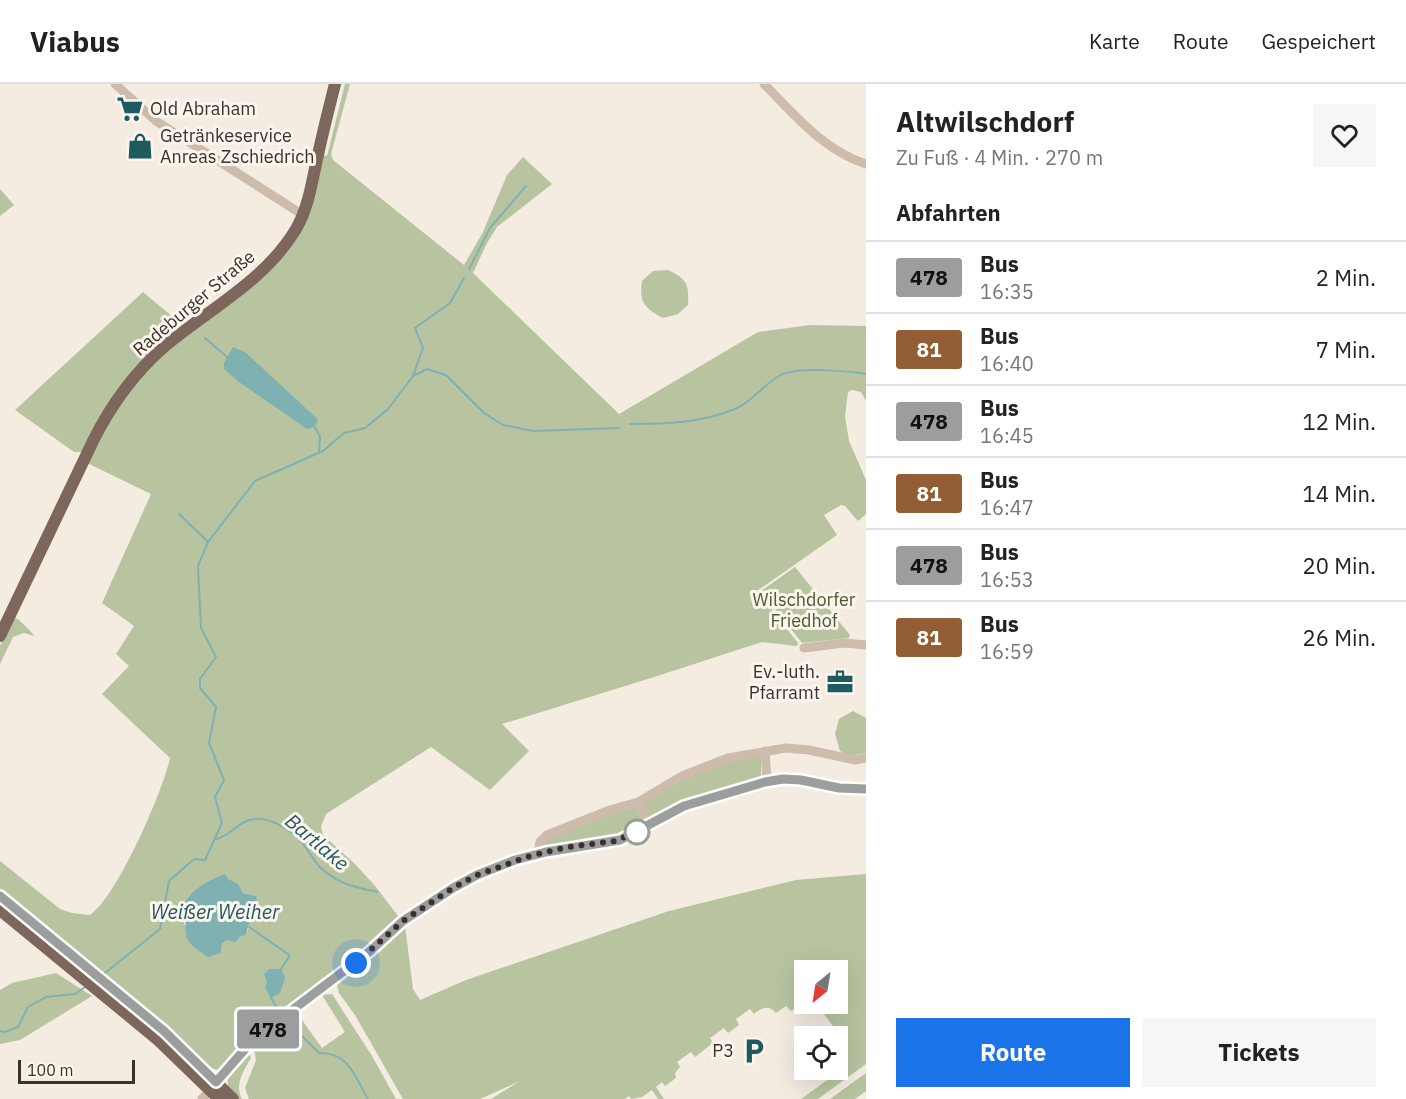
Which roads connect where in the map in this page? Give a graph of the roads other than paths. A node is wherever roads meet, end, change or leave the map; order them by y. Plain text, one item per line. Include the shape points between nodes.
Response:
1 (115, 84) edge
2 (335, 84) edge
3 (764, 84) edge
4 (866, 164) edge
5 (303, 215) junction
6 (0, 636) edge
7 (866, 645) edge
8 (804, 648) dead end
9 (765, 751) junction
10 (866, 758) edge
11 (767, 782) junction
12 (866, 789) edge
13 (638, 802) junction
14 (649, 825) junction
15 (538, 854) junction
16 (0, 896) edge
17 (0, 910) edge
18 (210, 1089) edge
19 (219, 1099) edge
20 (233, 1099) edge

1 - 5 street via 156,121
2 - 5 main road, Radeburger Straße
3 - 4 street via 824,142
5 - 6 main road, Radeburger Straße via 263,270 163,348 122,391 93,441
7 - 8 street
9 - 10 street via 786,748 855,760
9 - 11 street
9 - 13 street via 697,769
11 - 12 street via 801,780
11 - 14 street via 684,806
13 - 14 street
13 - 15 street via 547,835 540,842
14 - 15 street via 615,841
15 - 18 street via 490,869 459,884 399,926 254,1039
16 - 18 main road via 155,1023
17 - 18 main road via 157,1039
18 - 19 main road
18 - 20 main road

